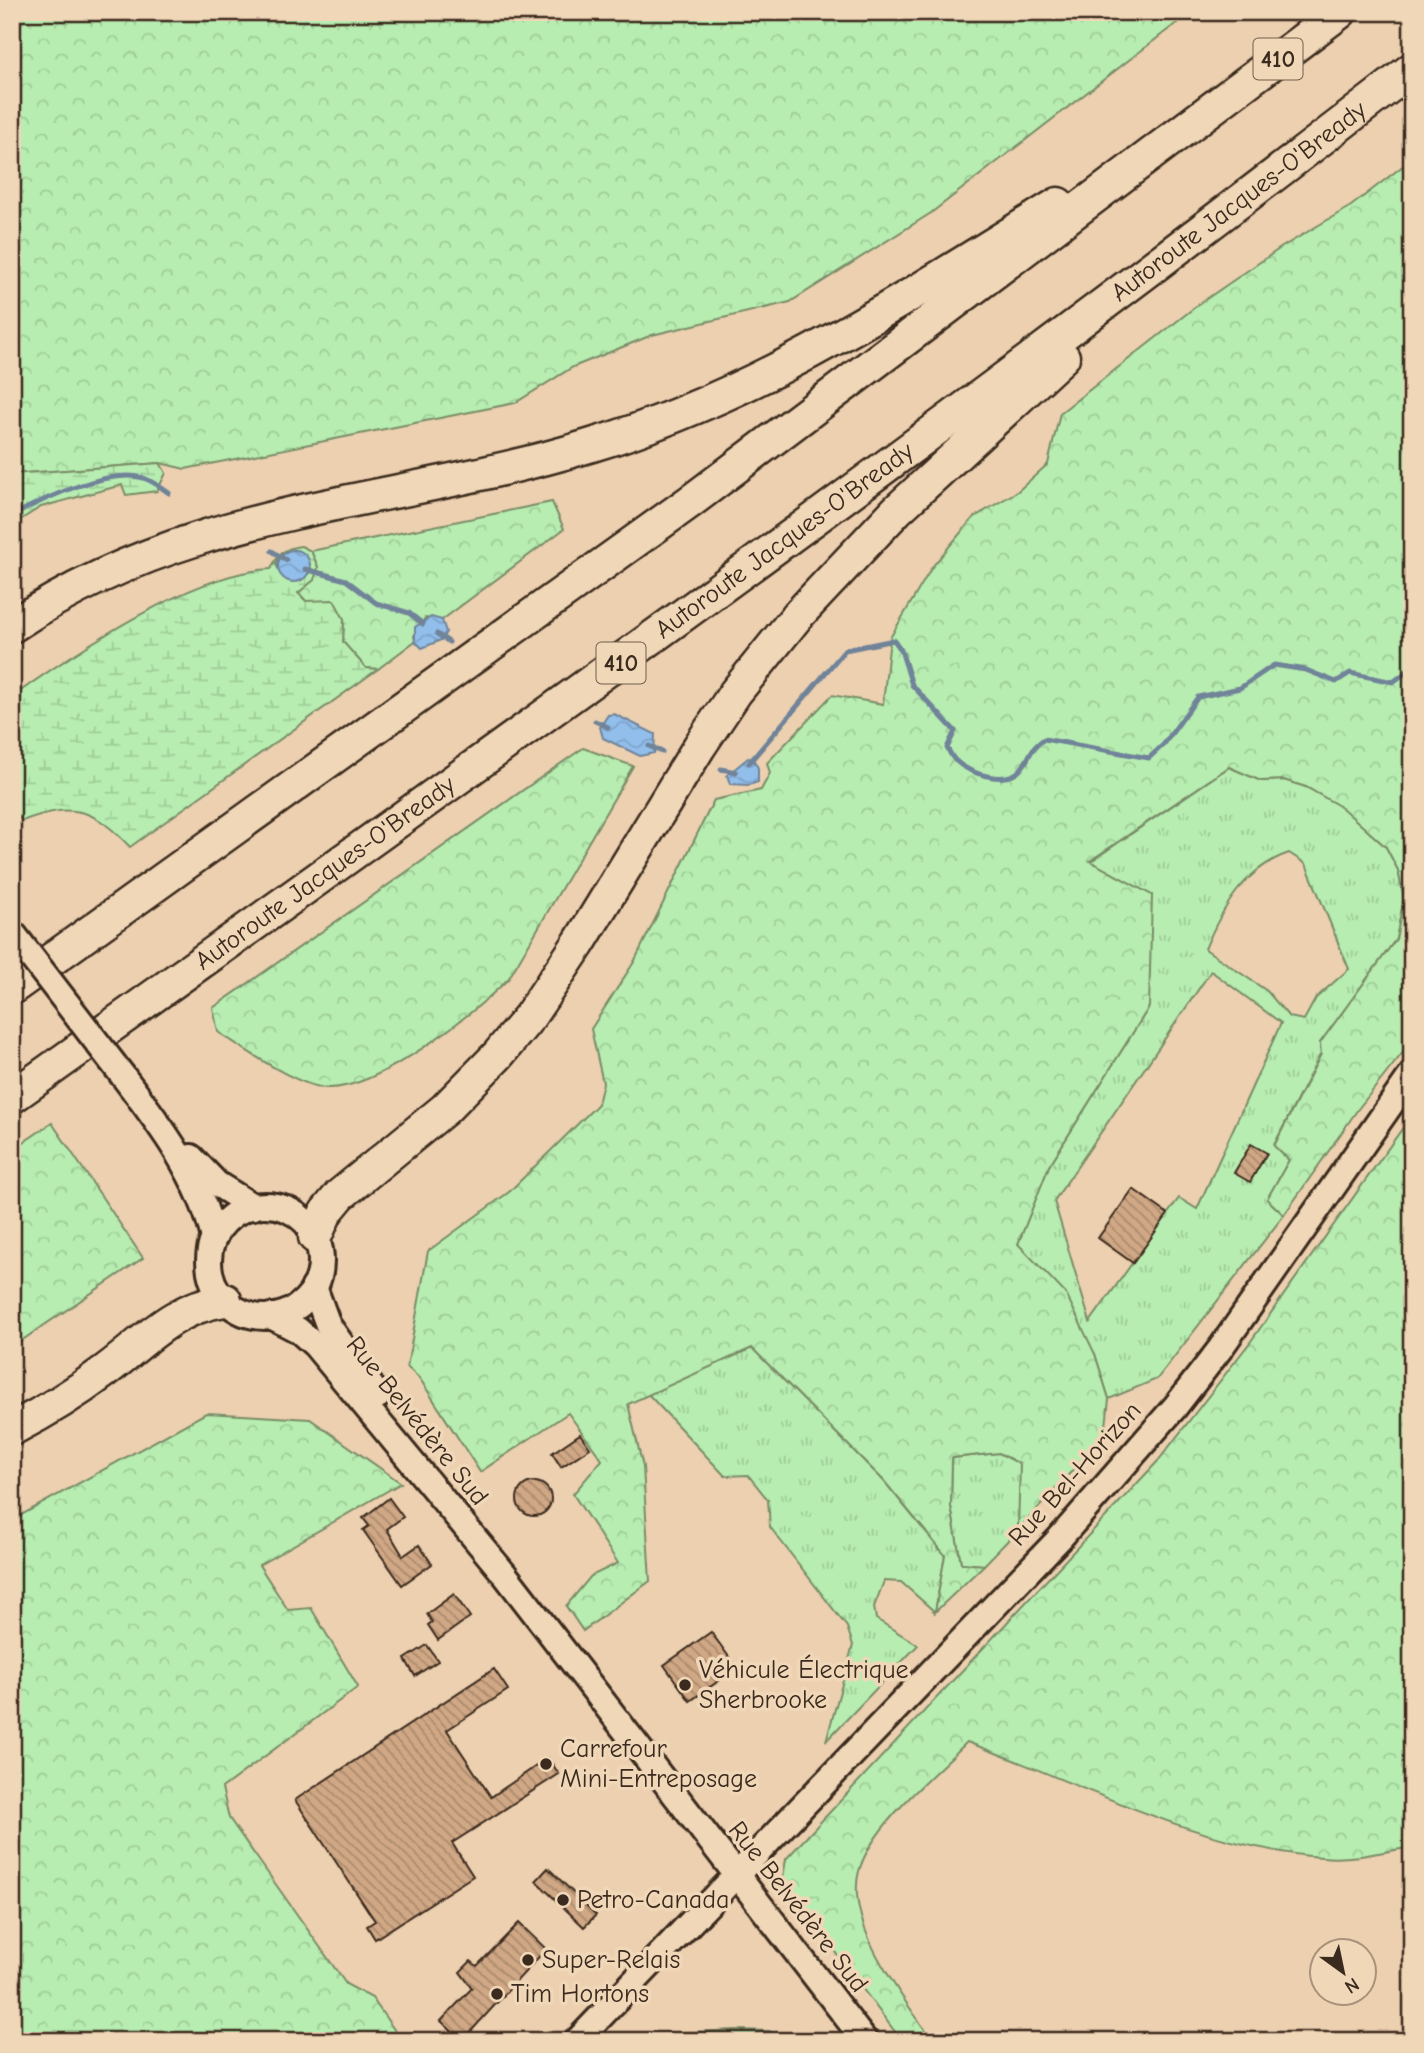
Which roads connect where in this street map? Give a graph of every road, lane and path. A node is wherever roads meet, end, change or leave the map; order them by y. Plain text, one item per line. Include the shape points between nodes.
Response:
1 (1340, 12) edge
2 (1412, 69) edge
3 (1217, 106) junction
4 (1219, 216) junction
5 (12, 626) edge
6 (12, 932) edge
7 (12, 988) edge
8 (1412, 1074) edge
9 (12, 1097) edge
10 (155, 1118) junction
11 (254, 1207) junction
12 (315, 1237) junction
13 (214, 1238) junction
14 (314, 1287) junction
15 (225, 1300) junction
16 (271, 1316) junction
17 (12, 1429) edge
18 (506, 1576) junction
19 (736, 1875) junction
20 (577, 2041) edge
21 (864, 2041) edge

1 - 3 highway, 410
2 - 4 highway, Autoroute Jacques-O'Bready / 410
3 - 5 highway via 917,290 717,400 542,460 299,510 192,539 101,575
3 - 7 highway, 410 via 582,581
4 - 9 highway, Autoroute Jacques-O'Bready / 410 via 639,649
4 - 12 highway via 909,498 817,593 718,719 530,1016 445,1109 340,1195
6 - 10 street, bridge
8 - 19 street, Rue Bel-Horizon via 1175,1407 1059,1539
10 - 11 street via 211,1178
10 - 13 street via 200,1191
11 - 12 street via 274,1206 292,1213
11 - 13 street via 230,1218
12 - 14 street via 320,1262
13 - 15 street via 211,1274
14 - 16 street via 296,1307
14 - 18 street, Rue Belvédère Sud via 338,1341
15 - 16 street via 246,1313
15 - 17 highway via 182,1312 94,1379
16 - 18 street, Rue Belvédère Sud via 316,1345
18 - 19 street, Rue Belvédère Sud
19 - 20 street, Rue Bel-Horizon
19 - 21 street, Rue Belvédère Sud

